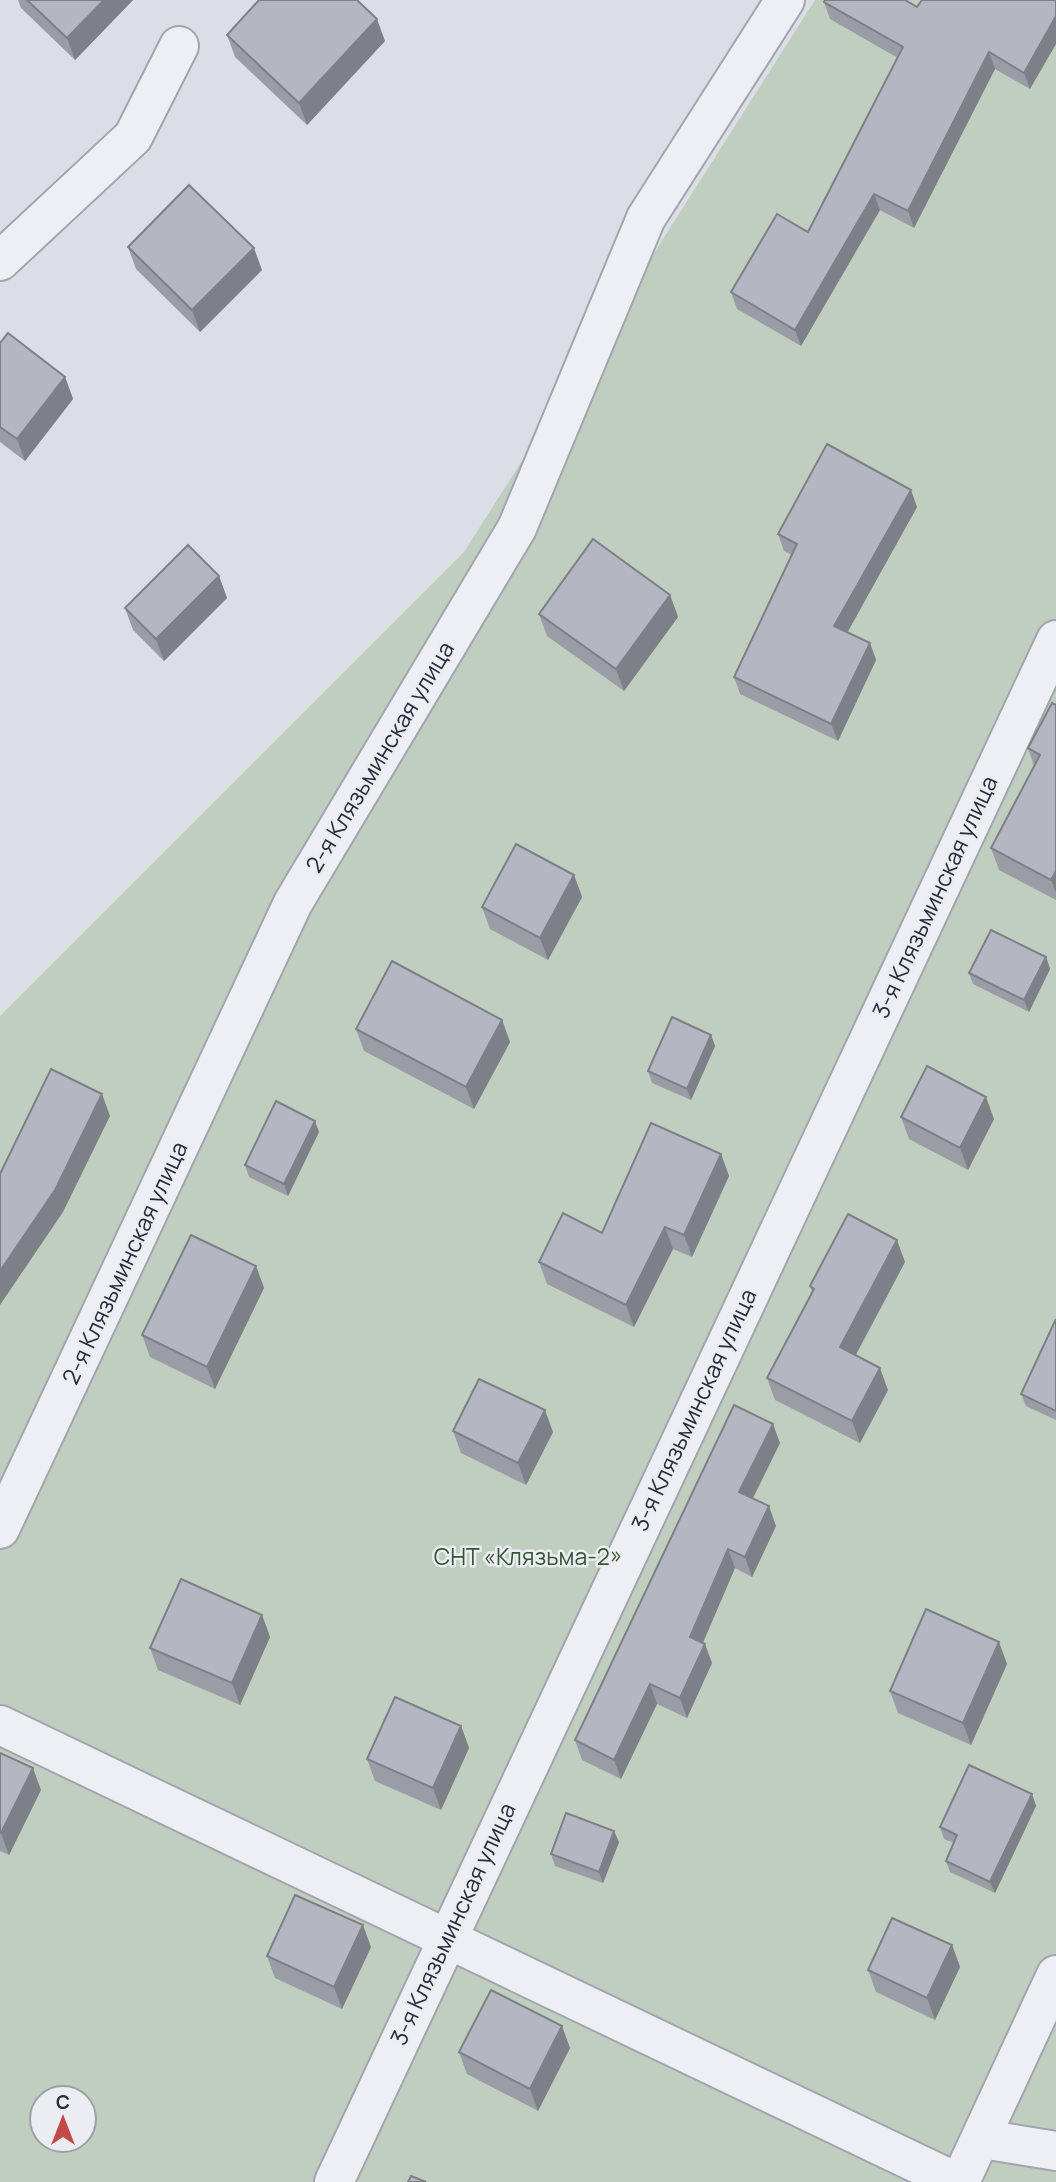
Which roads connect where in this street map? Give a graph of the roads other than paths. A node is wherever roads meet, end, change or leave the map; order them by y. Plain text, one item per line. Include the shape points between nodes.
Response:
1 (785, 0) edge
2 (179, 46) dead end
3 (0, 261) edge
4 (1056, 640) edge
5 (0, 1529) edge
6 (0, 1725) edge
7 (446, 1938) junction
8 (1056, 1975) edge
9 (982, 2139) junction
10 (1056, 2151) edge
11 (334, 2182) edge
12 (958, 2182) edge

1 - 5 street, 2-я Клязьминская улица via 646,218 517,528 293,903
2 - 3 street via 133,137
4 - 7 street, 3-я Клязьминская улица
6 - 7 street
7 - 11 street, 3-я Клязьминская улица
7 - 12 street
8 - 9 street
9 - 10 street
9 - 12 street

